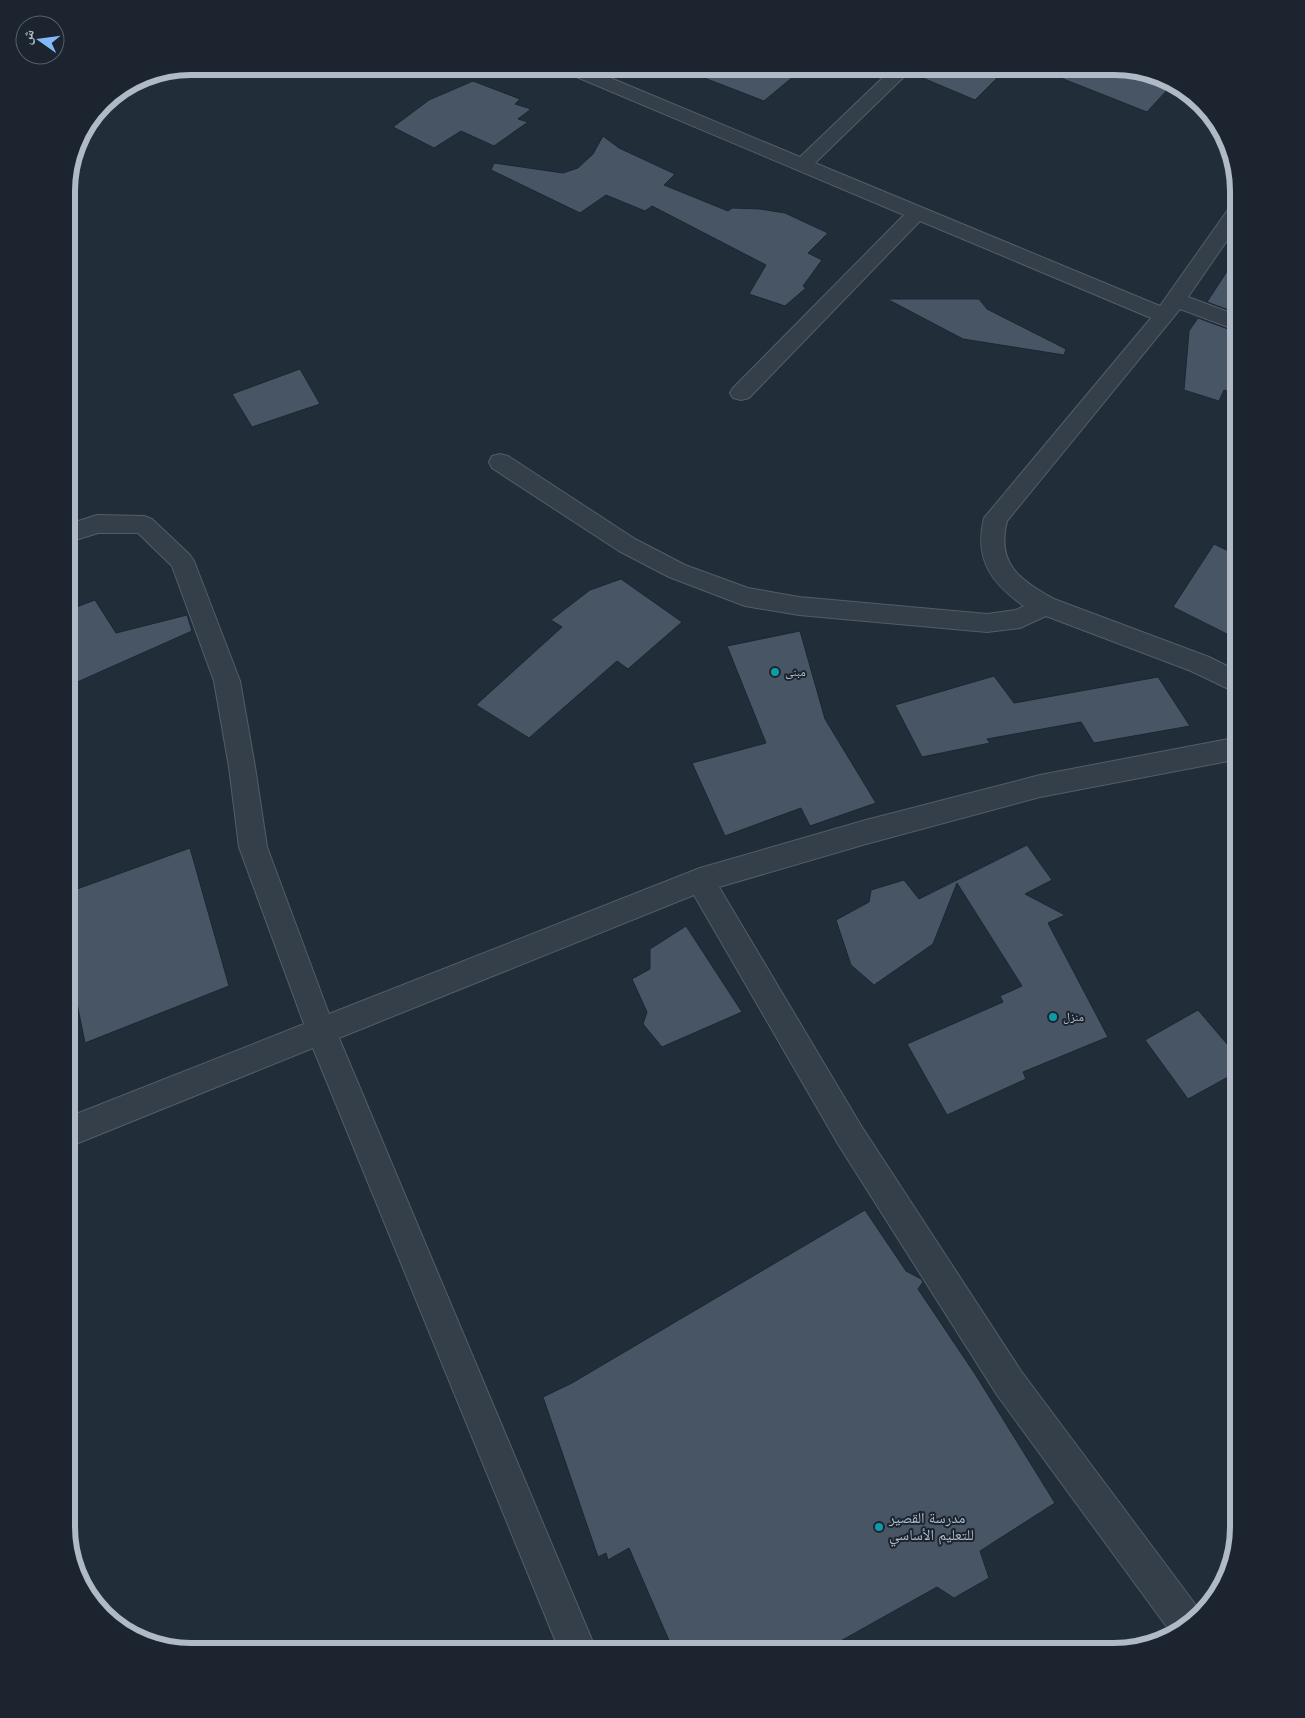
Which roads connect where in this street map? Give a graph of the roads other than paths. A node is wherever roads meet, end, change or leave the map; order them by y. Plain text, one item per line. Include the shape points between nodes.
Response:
1 (587, 75) edge
2 (897, 75) edge
3 (802, 165) junction
4 (917, 213) junction
5 (1230, 221) edge
6 (1169, 308) junction
7 (1230, 322) edge
8 (741, 393) dead end
9 (500, 462) dead end
10 (75, 531) edge
11 (1046, 606) junction
12 (1230, 679) edge
13 (1230, 750) edge
14 (700, 880) junction
15 (321, 1031) junction
16 (75, 1129) edge
17 (1184, 1620) edge
18 (575, 1643) edge

1 - 3 street
2 - 3 street
3 - 4 street
4 - 6 street
4 - 8 street
5 - 6 street
6 - 7 street
6 - 11 street via 996,518 991,541 998,567 1017,589
9 - 11 street via 628,545 677,571 745,597 799,606 987,623 1020,619
10 - 15 street via 96,524 144,525 182,561 227,681 253,847
11 - 12 street via 1200,664
13 - 14 street via 1040,786
14 - 15 street
14 - 17 street via 849,1134 1009,1383
15 - 16 street
15 - 18 street

